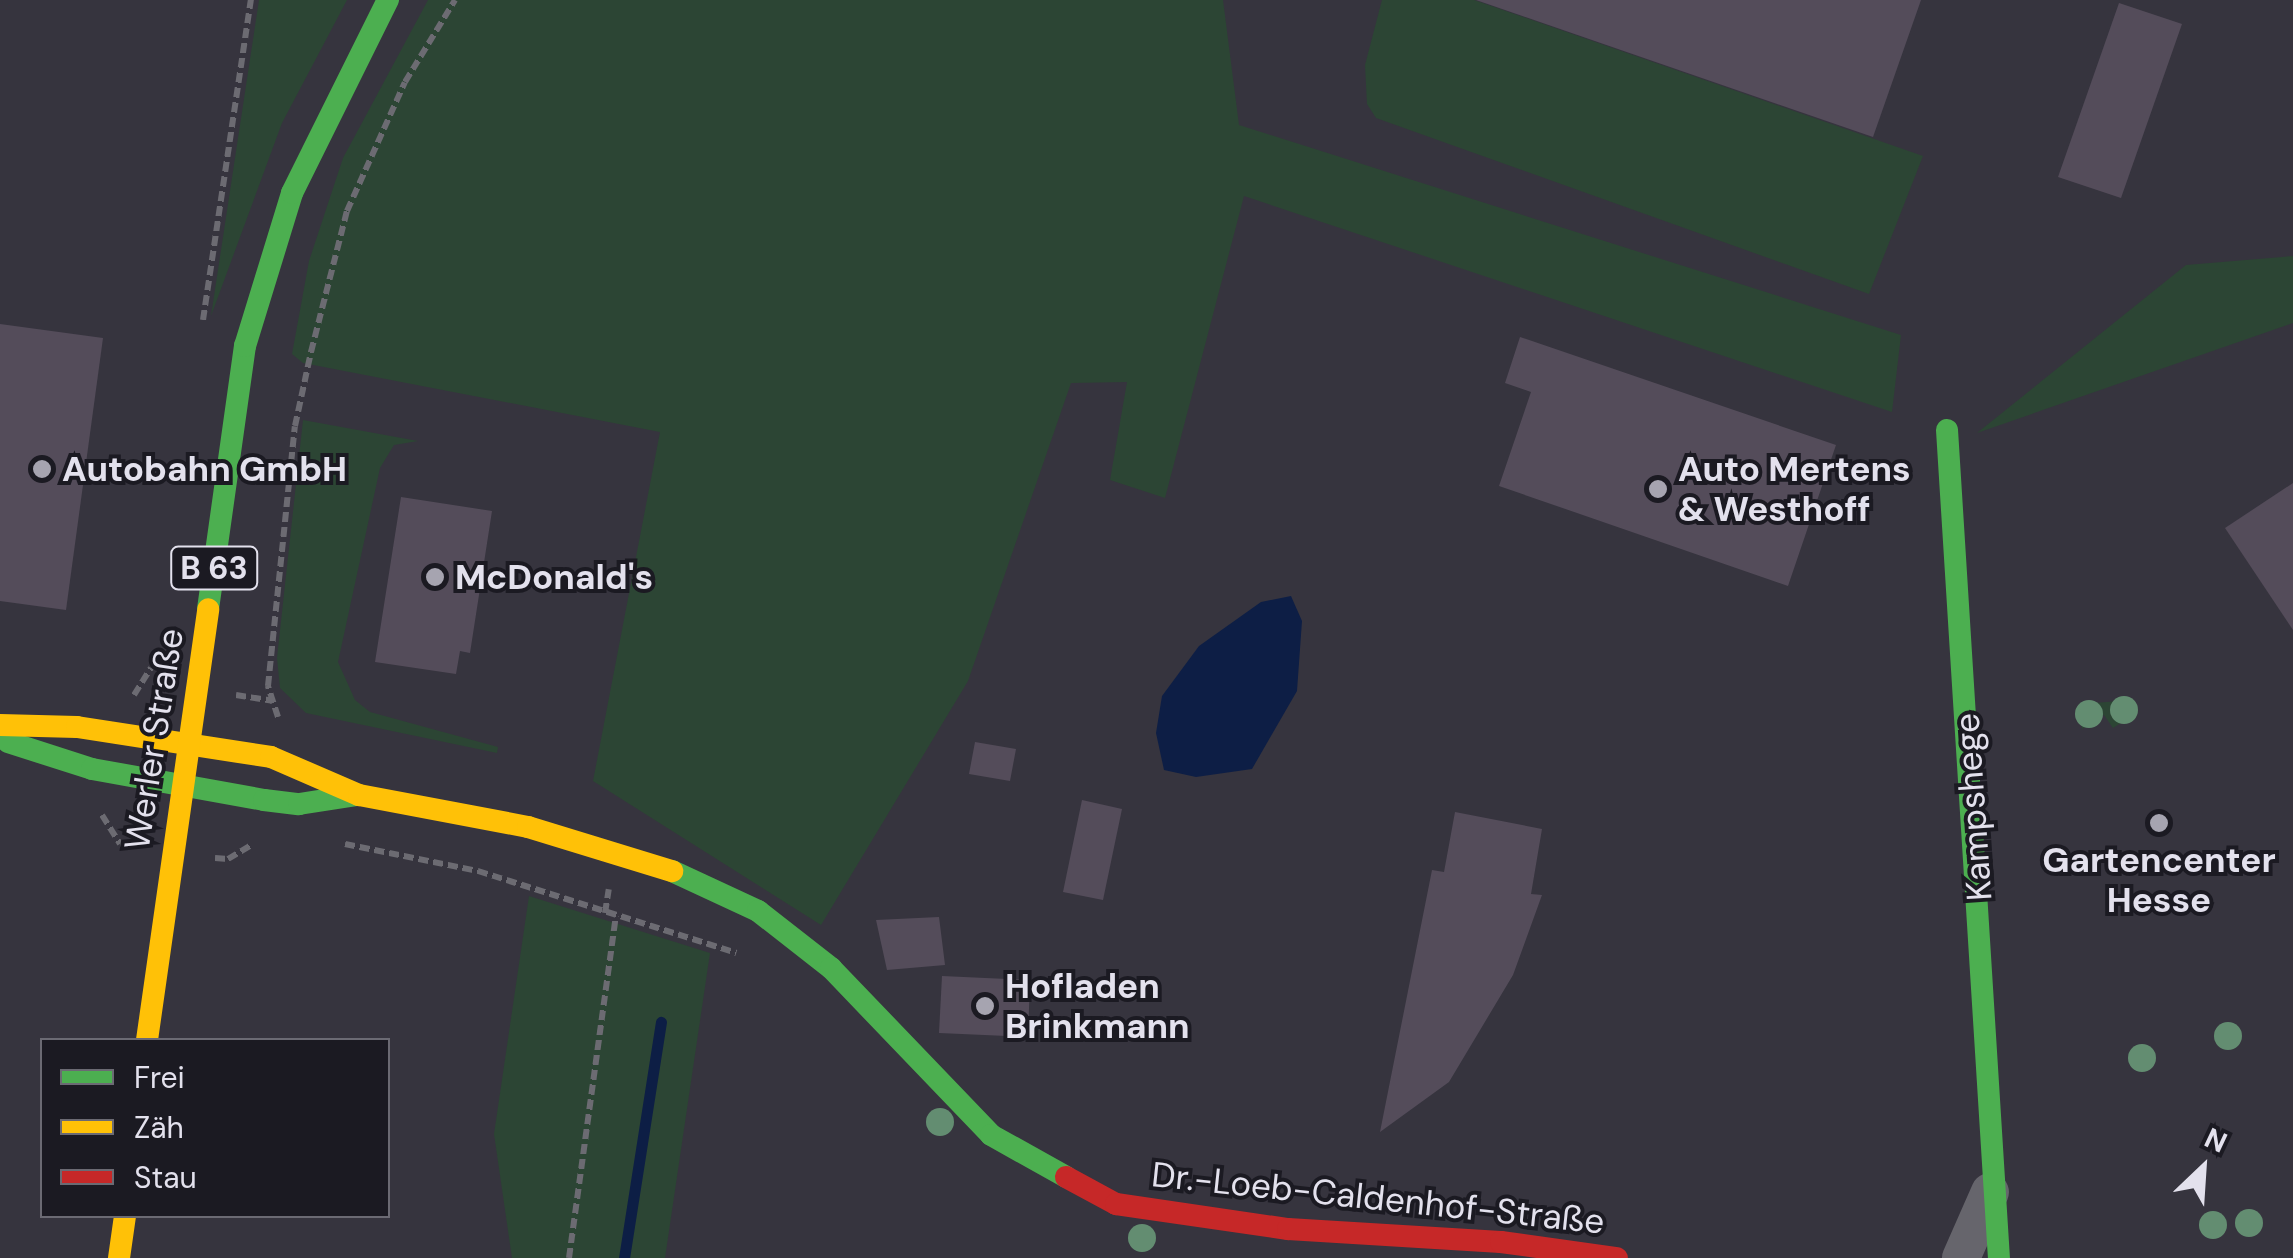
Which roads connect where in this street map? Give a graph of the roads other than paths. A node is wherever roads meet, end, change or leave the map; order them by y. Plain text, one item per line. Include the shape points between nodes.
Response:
1 (388, 0) edge
2 (1947, 430) dead end
3 (0, 725) edge
4 (0, 739) edge
5 (190, 745) junction
6 (184, 784) junction
7 (359, 795) junction
8 (146, 1038) edge
9 (1993, 1185) junction
10 (124, 1218) edge
11 (119, 1258) edge
12 (1618, 1258) edge
13 (1961, 1258) edge
14 (1999, 1258) edge

1 - 5 main road, Werler Straße / B 63 via 322,124 266,265 237,391
2 - 9 main road, Kampshege
3 - 5 main road, Dr.-Loeb-Caldenhof-Straße via 76,727
4 - 6 main road, Dr.-Loeb-Caldenhof-Straße via 92,769
5 - 6 main road, Werler Straße / B 63
5 - 7 main road, Dr.-Loeb-Caldenhof-Straße via 271,757
6 - 7 main road, Dr.-Loeb-Caldenhof-Straße via 300,804
6 - 8 main road, Werler Straße / B 63
7 - 12 main road, Dr.-Loeb-Caldenhof-Straße via 617,850 736,899 832,968 992,1135 1116,1204 1269,1227 1501,1242
9 - 13 street, Kampshege
9 - 14 main road, Kampshege
10 - 11 main road

